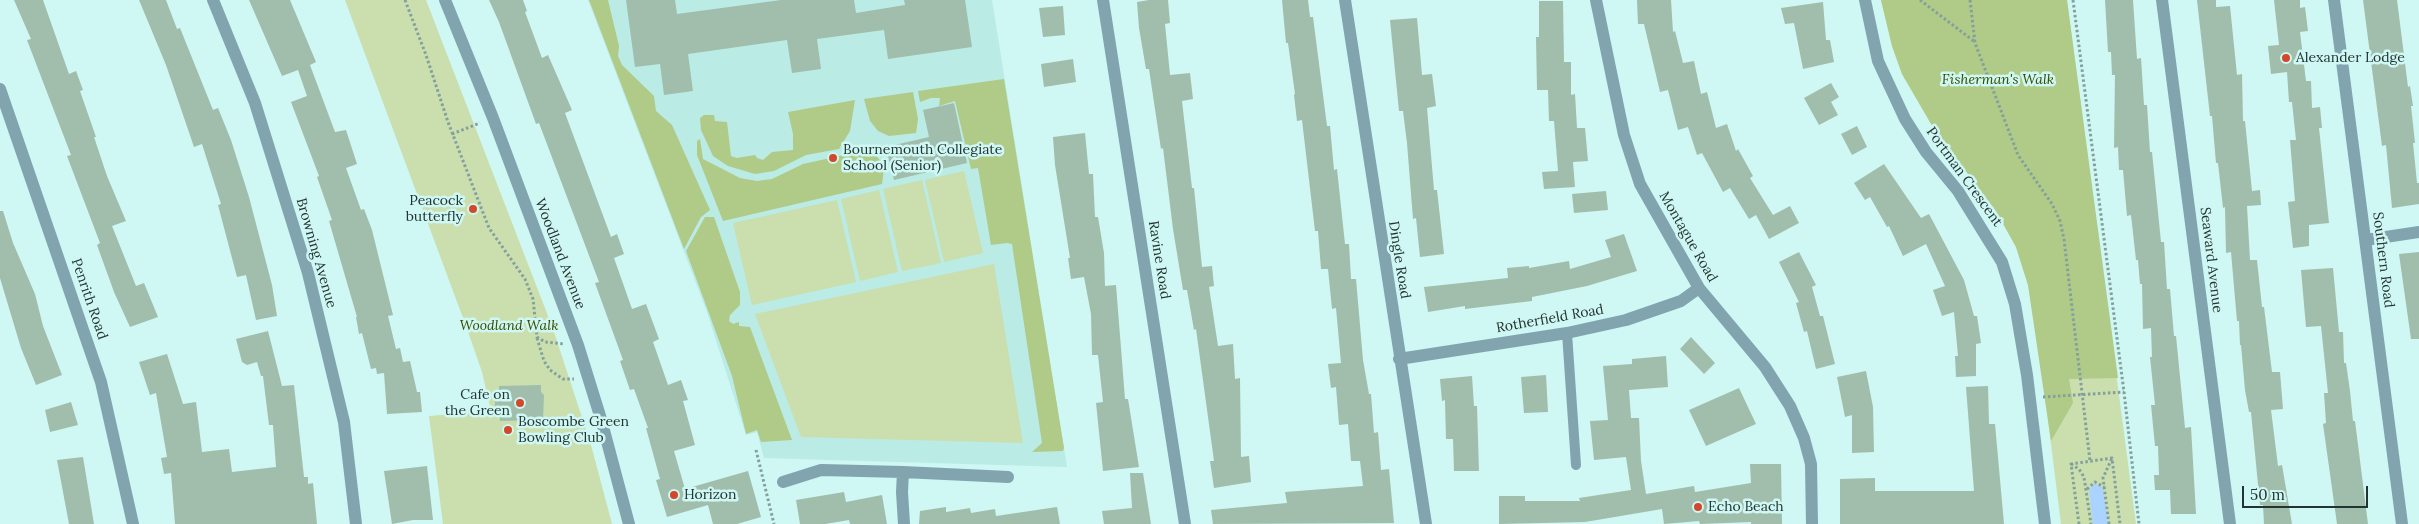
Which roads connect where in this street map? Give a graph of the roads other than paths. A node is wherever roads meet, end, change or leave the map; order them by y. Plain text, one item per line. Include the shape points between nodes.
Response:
1 (213, 0) edge
2 (445, 0) edge
3 (1103, 0) edge
4 (1345, 0) edge
5 (1596, 0) edge
6 (1865, 0) edge
7 (2162, 0) edge
8 (2334, 0) edge
9 (0, 89) edge
10 (2419, 232) edge
11 (2366, 240) junction
12 (1699, 288) junction
13 (1567, 333) junction
14 (1399, 358) junction
15 (1576, 465) dead end
16 (903, 472) junction
17 (1008, 476) dead end
18 (783, 482) dead end
19 (133, 524) edge
20 (356, 524) edge
21 (629, 524) edge
22 (904, 524) edge
23 (1185, 524) edge
24 (1426, 524) edge
25 (1812, 524) edge
26 (2045, 524) edge
27 (2230, 524) edge
28 (2402, 524) edge

1 - 20 street, Browning Avenue via 255,103 308,273 344,422
2 - 21 street, Woodland Avenue via 578,345
3 - 23 street, Ravine Road
4 - 14 street, Dingle Road
5 - 12 street, Montague Road via 1624,135 1640,184
6 - 26 street, Portman Crescent via 1878,61 1905,119 1926,152 1958,191 2002,262 2015,304
7 - 27 street, Seaward Avenue
8 - 11 street, Southern Road
9 - 19 street, Penrith Road via 101,382
10 - 11 street
11 - 28 street, Southern Road
12 - 13 street, Rotherfield Road via 1681,302 1626,320
12 - 25 street, Montague Road via 1765,367 1790,406 1811,464
13 - 14 street, Rotherfield Road
13 - 15 lane
14 - 24 street, Dingle Road
16 - 17 street
16 - 18 street via 821,470
16 - 22 street

